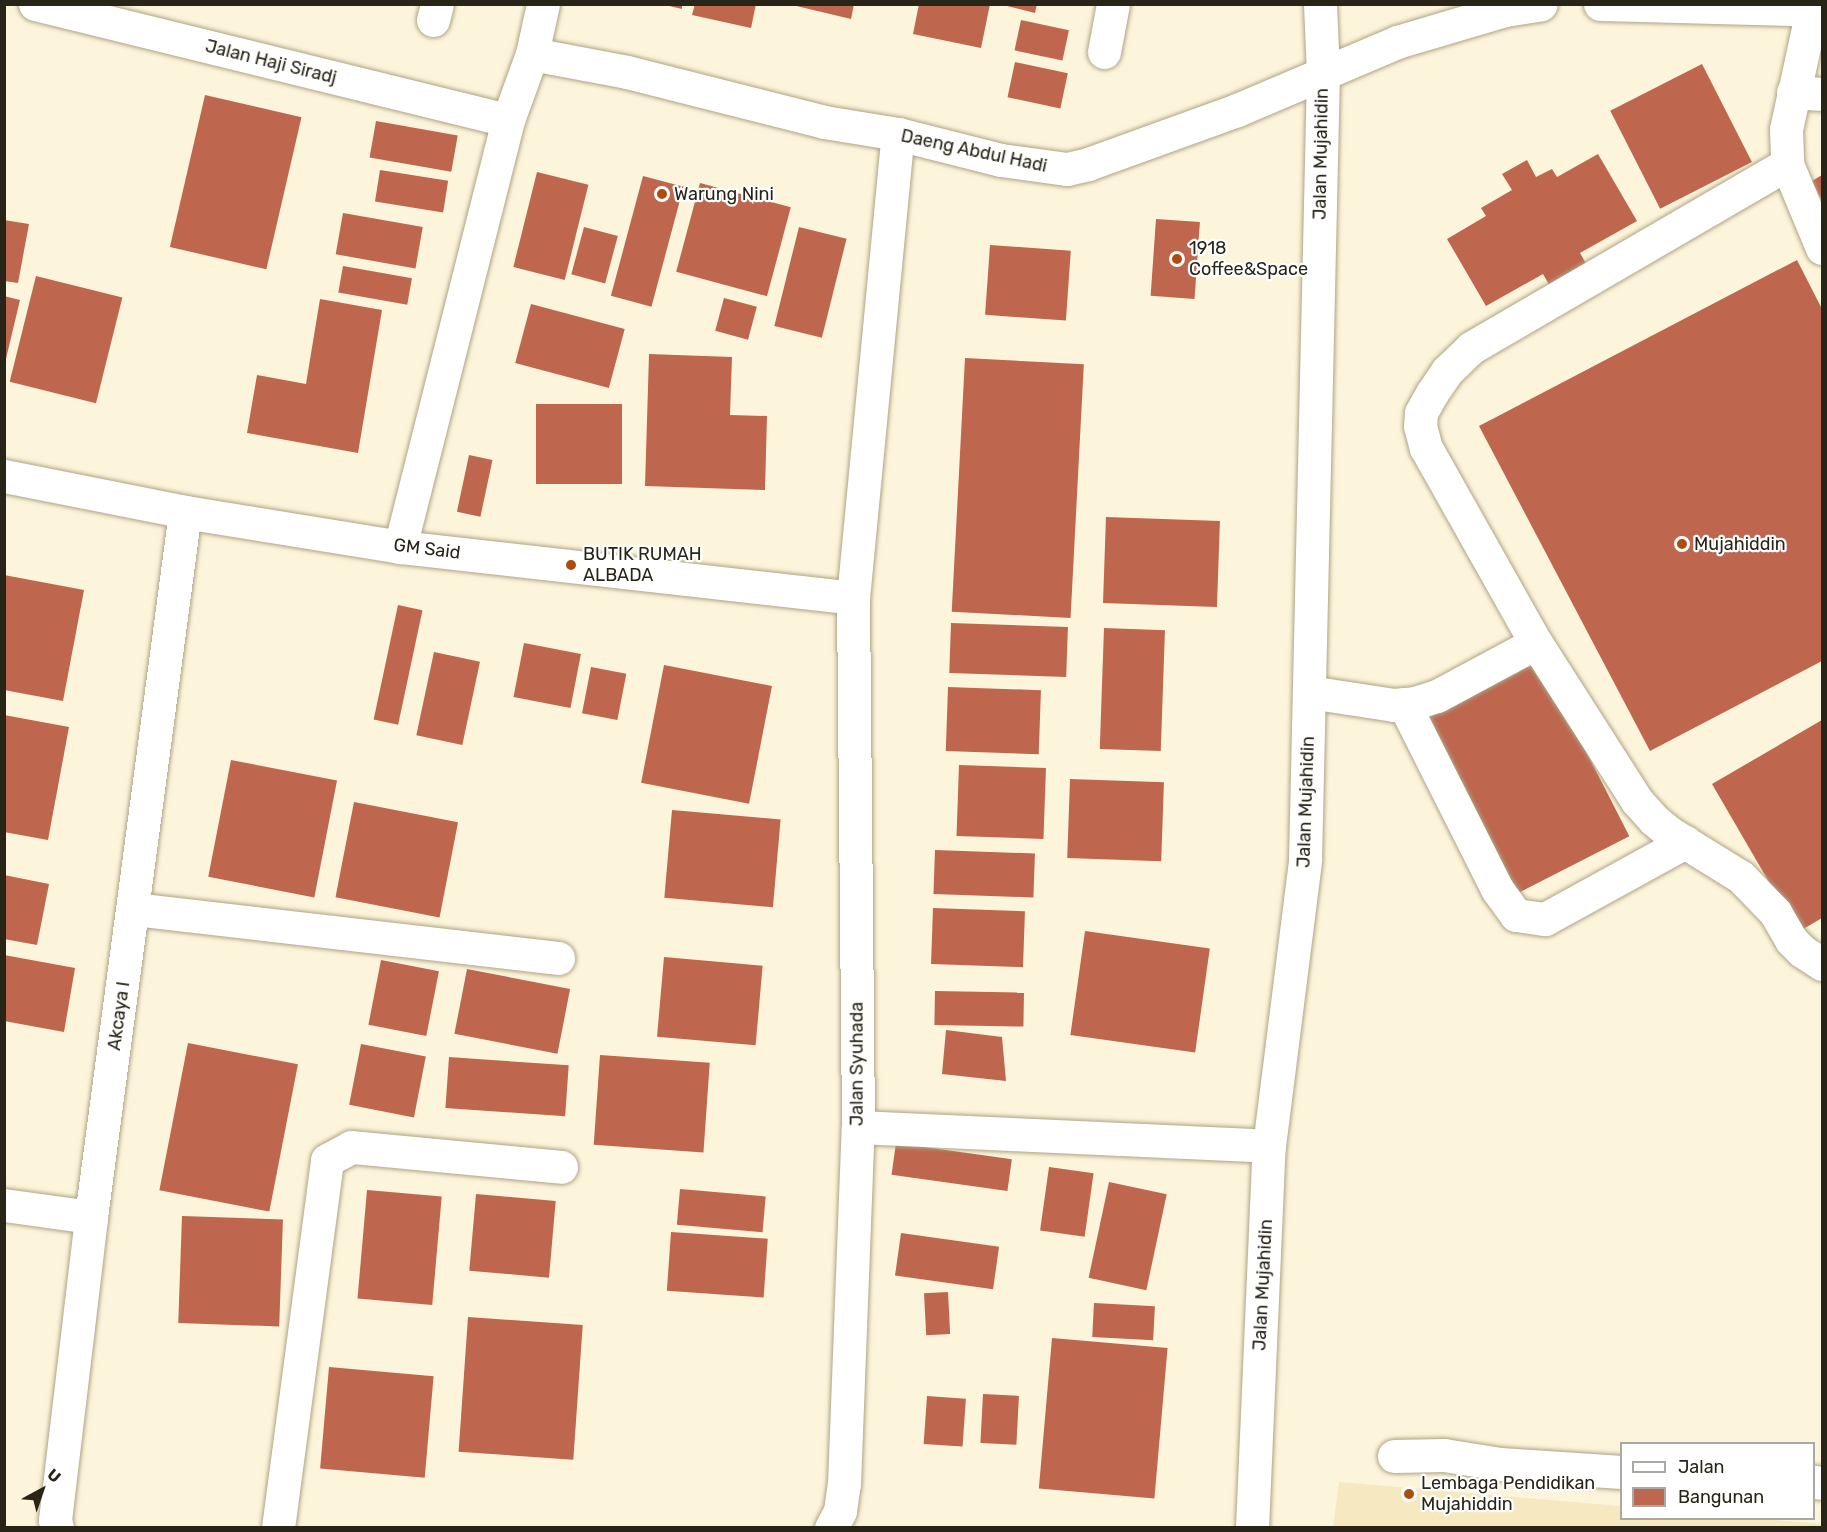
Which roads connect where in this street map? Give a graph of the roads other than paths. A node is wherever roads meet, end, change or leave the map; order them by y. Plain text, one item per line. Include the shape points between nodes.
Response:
1 (34, 4) edge
2 (543, 4) edge
3 (1113, 4) edge
4 (1320, 4) edge
5 (1540, 4) edge
6 (1600, 4) edge
7 (1619, 5) edge
8 (1817, 10) edge
9 (1104, 52) dead end
10 (532, 54) junction
11 (1323, 73) junction
12 (1808, 93) edge
13 (508, 120) junction
14 (898, 134) junction
15 (1787, 164) junction
16 (1822, 248) edge
17 (4, 476) edge
18 (185, 512) junction
19 (400, 547) junction
20 (853, 598) junction
21 (1536, 643) junction
22 (1309, 692) junction
23 (1404, 704) junction
24 (1685, 842) junction
25 (134, 909) junction
26 (558, 958) dead end
27 (1822, 964) edge
28 (858, 1127) junction
29 (1269, 1146) junction
30 (561, 1167) dead end
31 (4, 1205) edge
32 (91, 1218) junction
33 (1394, 1456) dead end
34 (1620, 1472) edge
35 (56, 1523) edge
36 (278, 1527) edge
37 (831, 1527) edge
38 (1252, 1527) edge

1 - 13 street, Jalan Haji Siradj
2 - 10 street
3 - 9 street
4 - 11 street, Jalan Mujahidin
5 - 11 street, Daeng Abdul Hadi via 1421,34
6 - 7 street
7 - 8 street
8 - 12 street
10 - 13 street
10 - 14 street, Daeng Abdul Hadi via 627,72 824,122
11 - 14 street, Daeng Abdul Hadi via 1237,110 1067,169 1001,160
11 - 22 street, Jalan Mujahidin
12 - 15 street via 1786,129
13 - 19 street
14 - 20 street, Jalan Syuhada
15 - 16 street
15 - 21 street via 1471,348 1447,371 1421,413 1426,448
17 - 18 street, GM Said
18 - 19 street, GM Said
18 - 25 street, Akcaya I
19 - 20 street, GM Said
20 - 28 street, Jalan Syuhada
21 - 23 street via 1437,696
21 - 24 street via 1637,801 1654,820
22 - 23 street
22 - 29 street, Jalan Mujahidin via 1305,860
23 - 24 street via 1497,889 1516,915 1545,919
24 - 27 street via 1741,877 1775,912 1791,940
25 - 26 street
25 - 32 street, Akcaya I
28 - 29 street
28 - 37 street, Jalan Syuhada via 844,1484 840,1511
29 - 38 street, Jalan Mujahidin
30 - 36 street via 351,1147 327,1160
31 - 32 street
32 - 35 street, Akcaya I
33 - 34 street via 1444,1455 1500,1464

